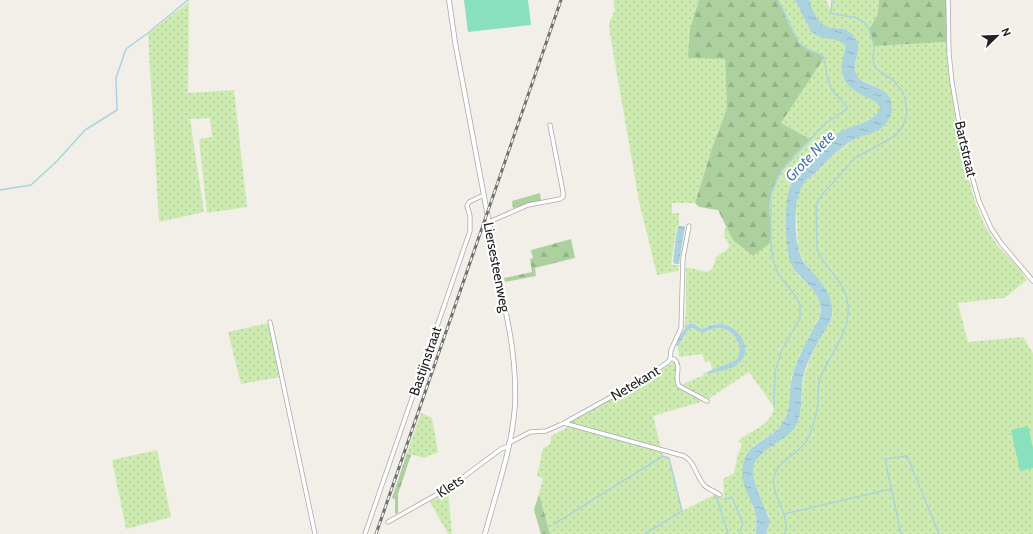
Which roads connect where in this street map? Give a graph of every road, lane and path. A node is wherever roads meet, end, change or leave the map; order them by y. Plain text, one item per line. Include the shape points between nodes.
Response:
1 (449, 0) edge
2 (948, 0) edge
3 (550, 125) dead end
4 (484, 195) junction
5 (489, 222) junction
6 (689, 226) dead end
7 (1033, 281) edge
8 (270, 322) dead end
9 (670, 358) junction
10 (707, 401) dead end
11 (564, 423) junction
12 (509, 445) junction
13 (720, 495) dead end
14 (388, 522) dead end
15 (315, 534) edge
16 (365, 534) edge
17 (485, 534) edge

1 - 4 street, Liersesteenweg
2 - 7 street, Bartstraat via 949,54 953,89 962,141 979,201 994,234
3 - 5 street via 563,197 528,205
4 - 5 street, Liersesteenweg
4 - 16 street, Bastijnstraat via 469,202 467,206 470,231
5 - 12 street, Liersesteenweg via 515,373 515,407
6 - 9 street, Netekant via 683,253 681,328
8 - 15 street
9 - 10 street via 677,361 676,382 679,386
9 - 11 street, Netekant via 668,362 640,380
11 - 12 street, Netekant via 546,431 530,432
11 - 13 street via 687,457 703,484
12 - 14 street, Klets via 450,487
12 - 17 street, Liersesteenweg

